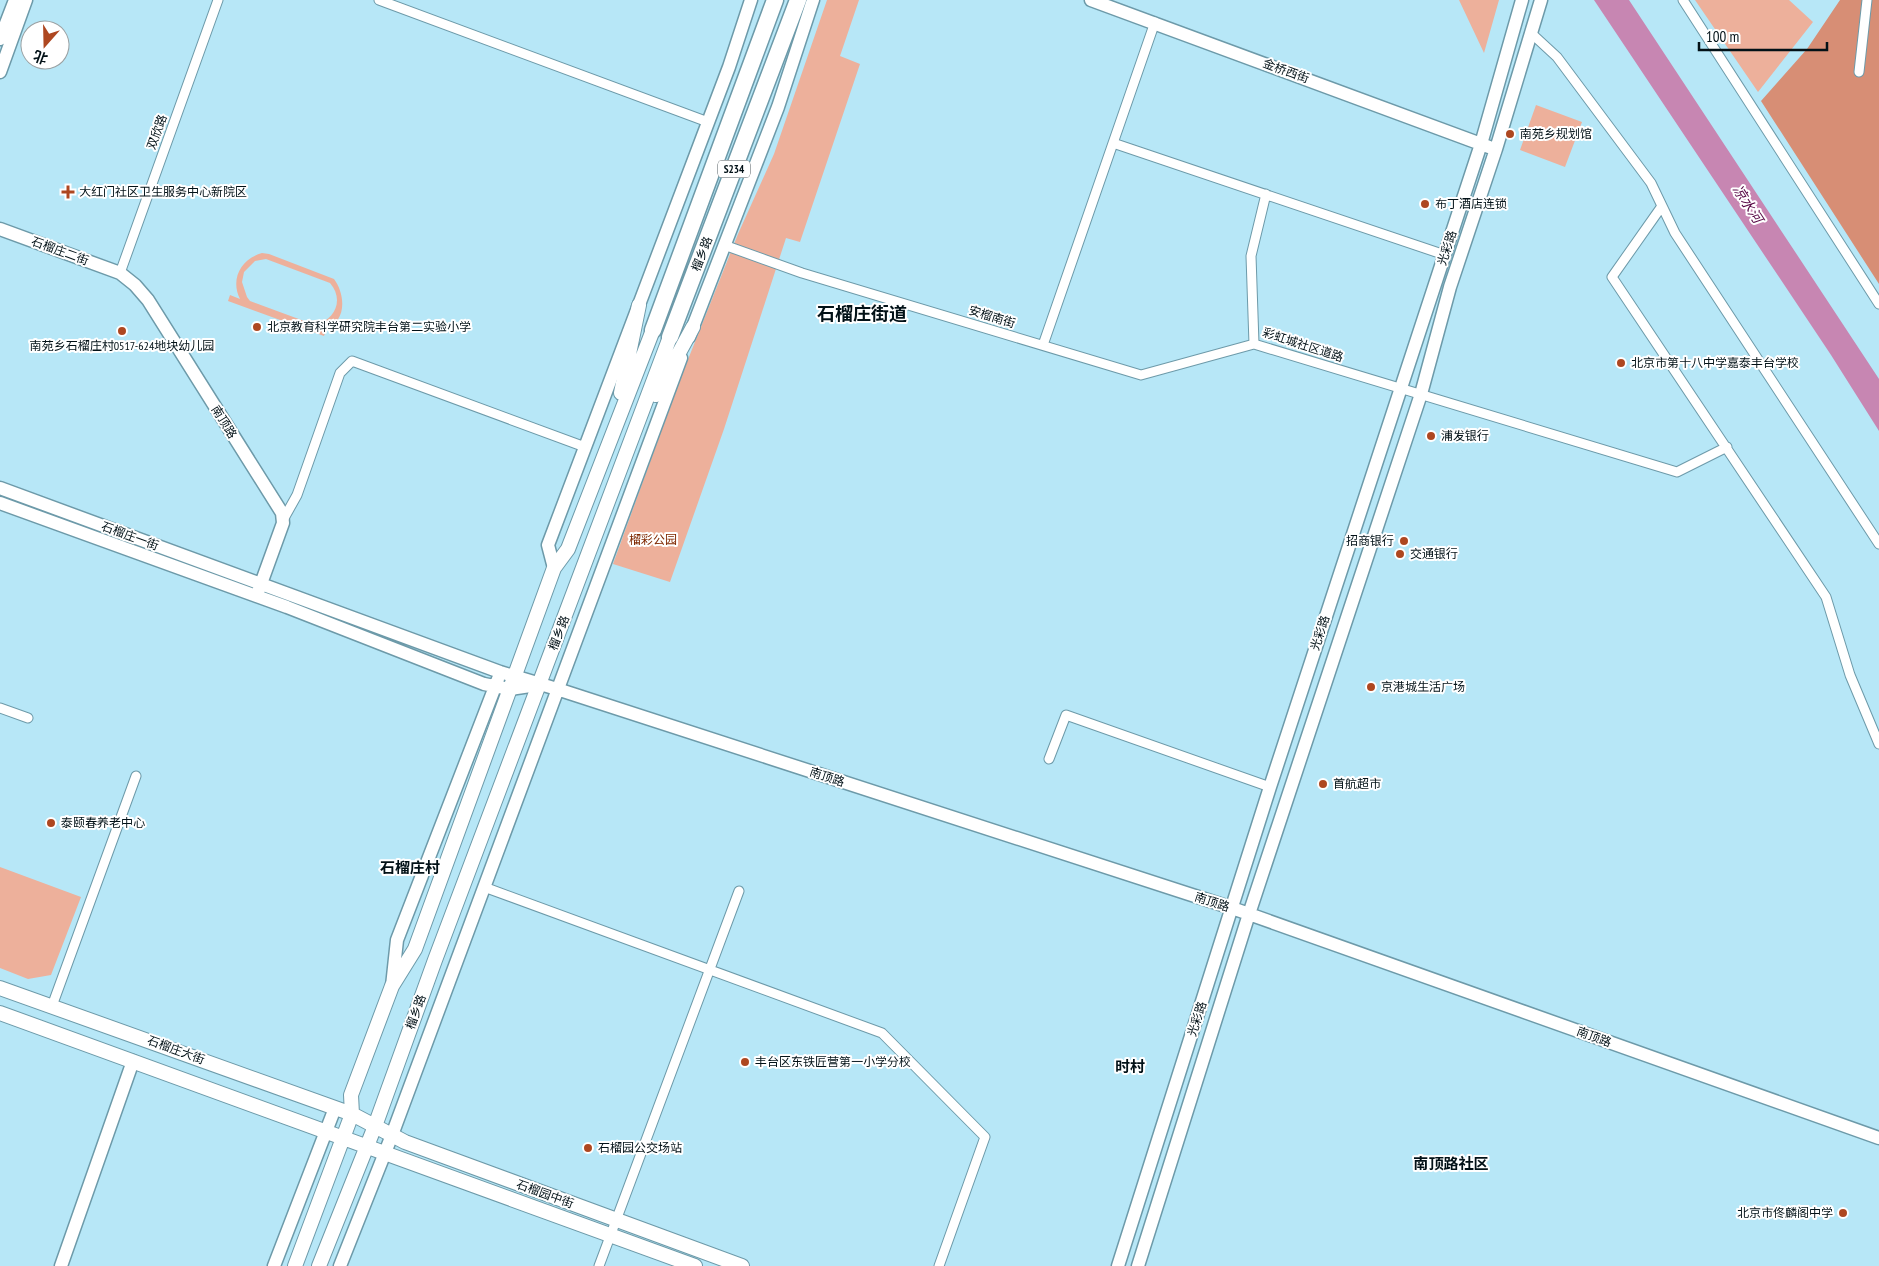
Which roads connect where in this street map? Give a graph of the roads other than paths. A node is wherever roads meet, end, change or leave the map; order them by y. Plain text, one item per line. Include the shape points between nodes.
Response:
1 (15, 0) edge
2 (26, 0) edge
3 (218, 0) edge
4 (379, 0) edge
5 (751, 0) edge
6 (775, 0) edge
7 (798, 0) edge
8 (813, 0) edge
9 (1091, 0) edge
10 (1683, 0) edge
11 (1867, 0) edge
12 (1522, 1) edge
13 (1539, 5) edge
14 (5, 14) edge
15 (1155, 22) junction
16 (1531, 33) junction
17 (0, 39) edge
18 (0, 72) edge
19 (1859, 72) dead end
20 (708, 122) junction
21 (1113, 143) junction
22 (1481, 144) junction
23 (1496, 149) junction
24 (1266, 194) junction
25 (1662, 206) junction
26 (0, 229) edge
27 (724, 245) junction
28 (1445, 255) junction
29 (120, 272) junction
30 (1879, 304) edge
31 (639, 305) junction
32 (693, 328) junction
33 (653, 330) joint
34 (670, 337) joint
35 (1254, 344) junction
36 (1044, 345) junction
37 (1401, 388) junction
38 (1421, 394) junction
39 (613, 433) junction
40 (632, 438) junction
41 (585, 447) junction
42 (1727, 447) junction
43 (0, 488) edge
44 (0, 503) edge
45 (283, 520) junction
46 (1879, 544) edge
47 (554, 568) junction
48 (259, 590) junction
49 (500, 672) junction
50 (513, 683) junction
51 (539, 685) junction
52 (495, 687) junction
53 (557, 688) junction
54 (0, 708) edge
55 (28, 718) dead end
56 (1879, 744) edge
57 (1050, 759) dead end
58 (136, 776) dead end
59 (1270, 786) junction
60 (484, 887) junction
61 (739, 890) dead end
62 (1232, 908) junction
63 (1249, 914) junction
64 (710, 969) junction
65 (392, 986) junction
66 (0, 988) edge
67 (52, 1006) junction
68 (0, 1013) edge
69 (133, 1061) junction
70 (335, 1108) junction
71 (352, 1114) junction
72 (375, 1126) junction
73 (326, 1133) junction
74 (392, 1135) junction
75 (1879, 1138) edge
76 (342, 1140) junction
77 (366, 1149) junction
78 (384, 1155) junction
79 (616, 1219) junction
80 (610, 1236) junction
81 (61, 1266) edge
82 (274, 1266) edge
83 (295, 1266) edge
84 (319, 1266) edge
85 (340, 1266) edge
86 (599, 1266) edge
87 (695, 1266) edge
88 (742, 1266) edge
89 (939, 1266) edge
90 (1118, 1266) edge
91 (1138, 1266) edge

1 - 14 street
2 - 18 street
3 - 29 street, 双欣路
4 - 20 street
5 - 20 street
6 - 33 highway, 榴乡路 / S234
7 - 34 highway, 榴乡路 / S234
8 - 27 street, 榴乡路 via 778,107
9 - 15 street, 金桥西街
10 - 30 street
11 - 19 street
12 - 22 street, 光彩路
13 - 16 street, 光彩路
14 - 17 street
15 - 21 street
15 - 22 street, 金桥西街
16 - 23 street, 光彩路
16 - 25 street via 1557,57 1651,183
20 - 31 street
21 - 24 street
21 - 36 street
22 - 23 street, 金桥西街
22 - 28 street, 光彩路
23 - 38 street, 光彩路 via 1450,287
24 - 28 street
24 - 35 street, 彩虹城社区道路 via 1251,256
25 - 42 street via 1612,277
25 - 46 street via 1675,233
26 - 29 street, 石榴庄二街
27 - 32 street, 榴乡路
27 - 36 street, 安榴南街 via 802,273
28 - 37 street, 光彩路
29 - 45 street, 南顶路 via 148,300 281,510
31 - 39 main road
31 - 41 street
32 - 40 main road
32 - 53 street, 榴乡路
33 - 39 main road, 榴乡路
34 - 40 main road, 榴乡路
35 - 36 street, 安榴南街 via 1141,374
35 - 37 street, 彩虹城社区道路
37 - 38 street, 彩虹城社区道路
37 - 59 street, 光彩路
38 - 42 street, 彩虹城社区道路 via 1677,472
38 - 63 street, 光彩路
39 - 47 main road, 榴乡路 via 568,548
40 - 51 main road, 榴乡路
41 - 45 street via 352,361 340,373 297,495
41 - 47 street via 548,545
42 - 56 street via 1826,597 1850,675
43 - 48 street, 石榴庄一街
44 - 48 street, 石榴庄一街
45 - 48 street
47 - 50 main road, 榴乡路
48 - 49 street, 南顶路
48 - 52 street, 南顶路 via 455,675
49 - 50 street, 南顶路
49 - 52 street, 榴乡路
50 - 51 street, 南顶路
50 - 52 street, 南顶路
50 - 65 main road, 榴乡路 via 415,949
51 - 53 street, 南顶路
51 - 72 main road, 榴乡路
52 - 65 street, 榴乡路 via 397,940
53 - 60 street, 榴乡路
53 - 62 street, 南顶路
54 - 55 street
57 - 59 street via 1066,715
58 - 67 street
59 - 62 street, 光彩路
60 - 64 street
60 - 74 street, 榴乡路
61 - 64 street
62 - 63 street, 南顶路
62 - 90 street, 光彩路
63 - 75 street, 南顶路
63 - 91 street, 光彩路
64 - 79 street
64 - 89 street via 882,1033 985,1137
65 - 71 main road, 榴乡路 via 351,1095
66 - 67 main road, 石榴庄大街
67 - 70 main road, 石榴庄大街
68 - 69 main road, 石榴庄大街
69 - 73 main road, 石榴庄大街
69 - 81 street
70 - 71 main road, 石榴庄大街
70 - 73 street
71 - 72 main road, 石榴园中街
71 - 76 main road, 榴乡路
72 - 74 main road, 石榴园中街
72 - 77 main road, 榴乡路
73 - 76 main road, 石榴庄大街
73 - 82 street
74 - 78 street, 榴乡路
74 - 79 main road, 石榴园中街
76 - 77 main road, 石榴园中街
76 - 83 main road, 榴乡路
77 - 78 main road, 石榴园中街
77 - 84 main road, 榴乡路
78 - 80 main road, 石榴园中街
78 - 85 street, 榴乡路
79 - 80 street
79 - 88 main road, 石榴园中街
80 - 86 street
80 - 87 main road, 石榴园中街

